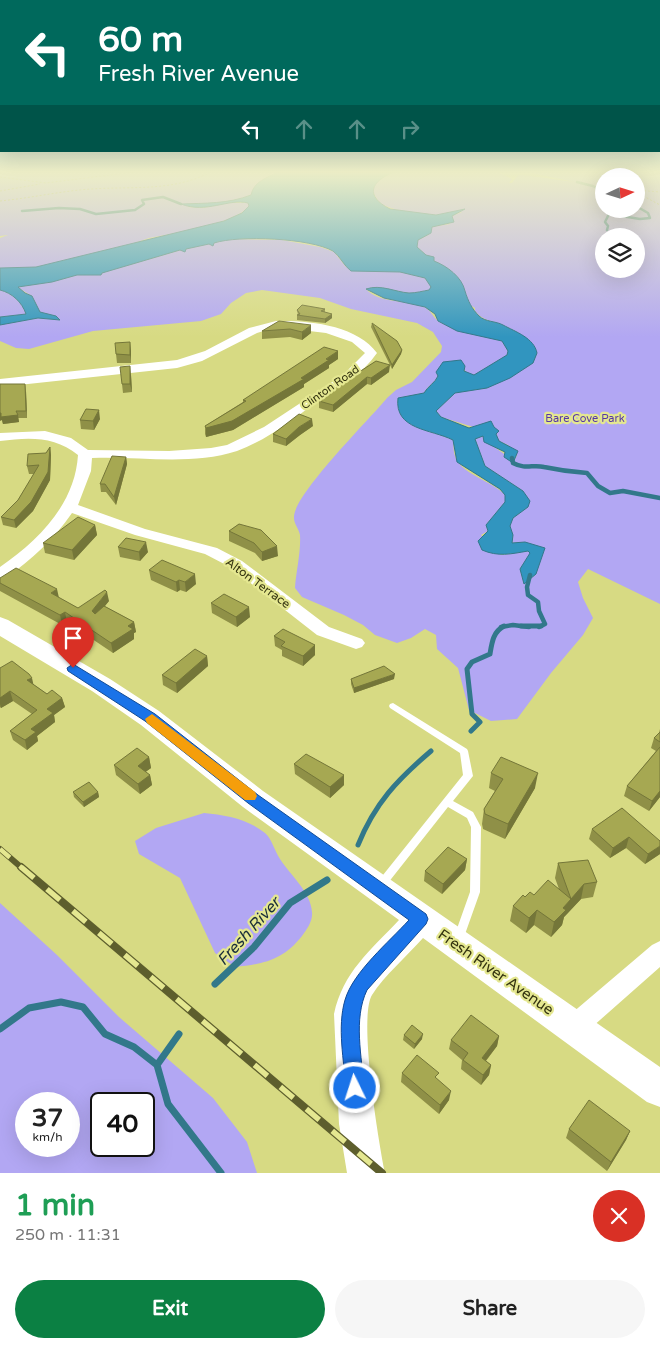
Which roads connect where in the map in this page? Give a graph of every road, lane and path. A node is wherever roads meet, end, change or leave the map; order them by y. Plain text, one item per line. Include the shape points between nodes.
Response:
1 (0, 382) edge
2 (0, 437) edge
3 (85, 454) junction
4 (70, 507) junction
5 (0, 574) edge
6 (0, 625) edge
7 (356, 643) dead end
8 (393, 706) dead end
9 (447, 802) junction
10 (378, 889) junction
11 (420, 919) junction
12 (456, 944) junction
13 (660, 952) edge
14 (574, 1027) junction
15 (660, 1089) edge
16 (366, 1173) edge

1 - 3 street, Clinton Road via 186,362 219,350 258,329 277,324 309,326 352,338 364,343 371,353 354,372 268,430 238,446 202,453
2 - 3 street via 57,436 74,443
3 - 4 street via 86,465
4 - 5 street via 30,552
4 - 7 street, Alton Terrace via 140,532 211,551 236,564 323,632
6 - 10 main road, Fresh River Avenue via 150,718 253,799
8 - 9 lane via 464,751 468,776
9 - 10 lane
9 - 12 lane via 470,815 476,827 476,892
10 - 11 main road, Fresh River Avenue
11 - 12 main road, Fresh River Avenue
11 - 16 main road via 361,984 354,999 351,1034 357,1124
12 - 14 main road, Fresh River Avenue
13 - 14 street
14 - 15 main road, Fresh River Avenue

